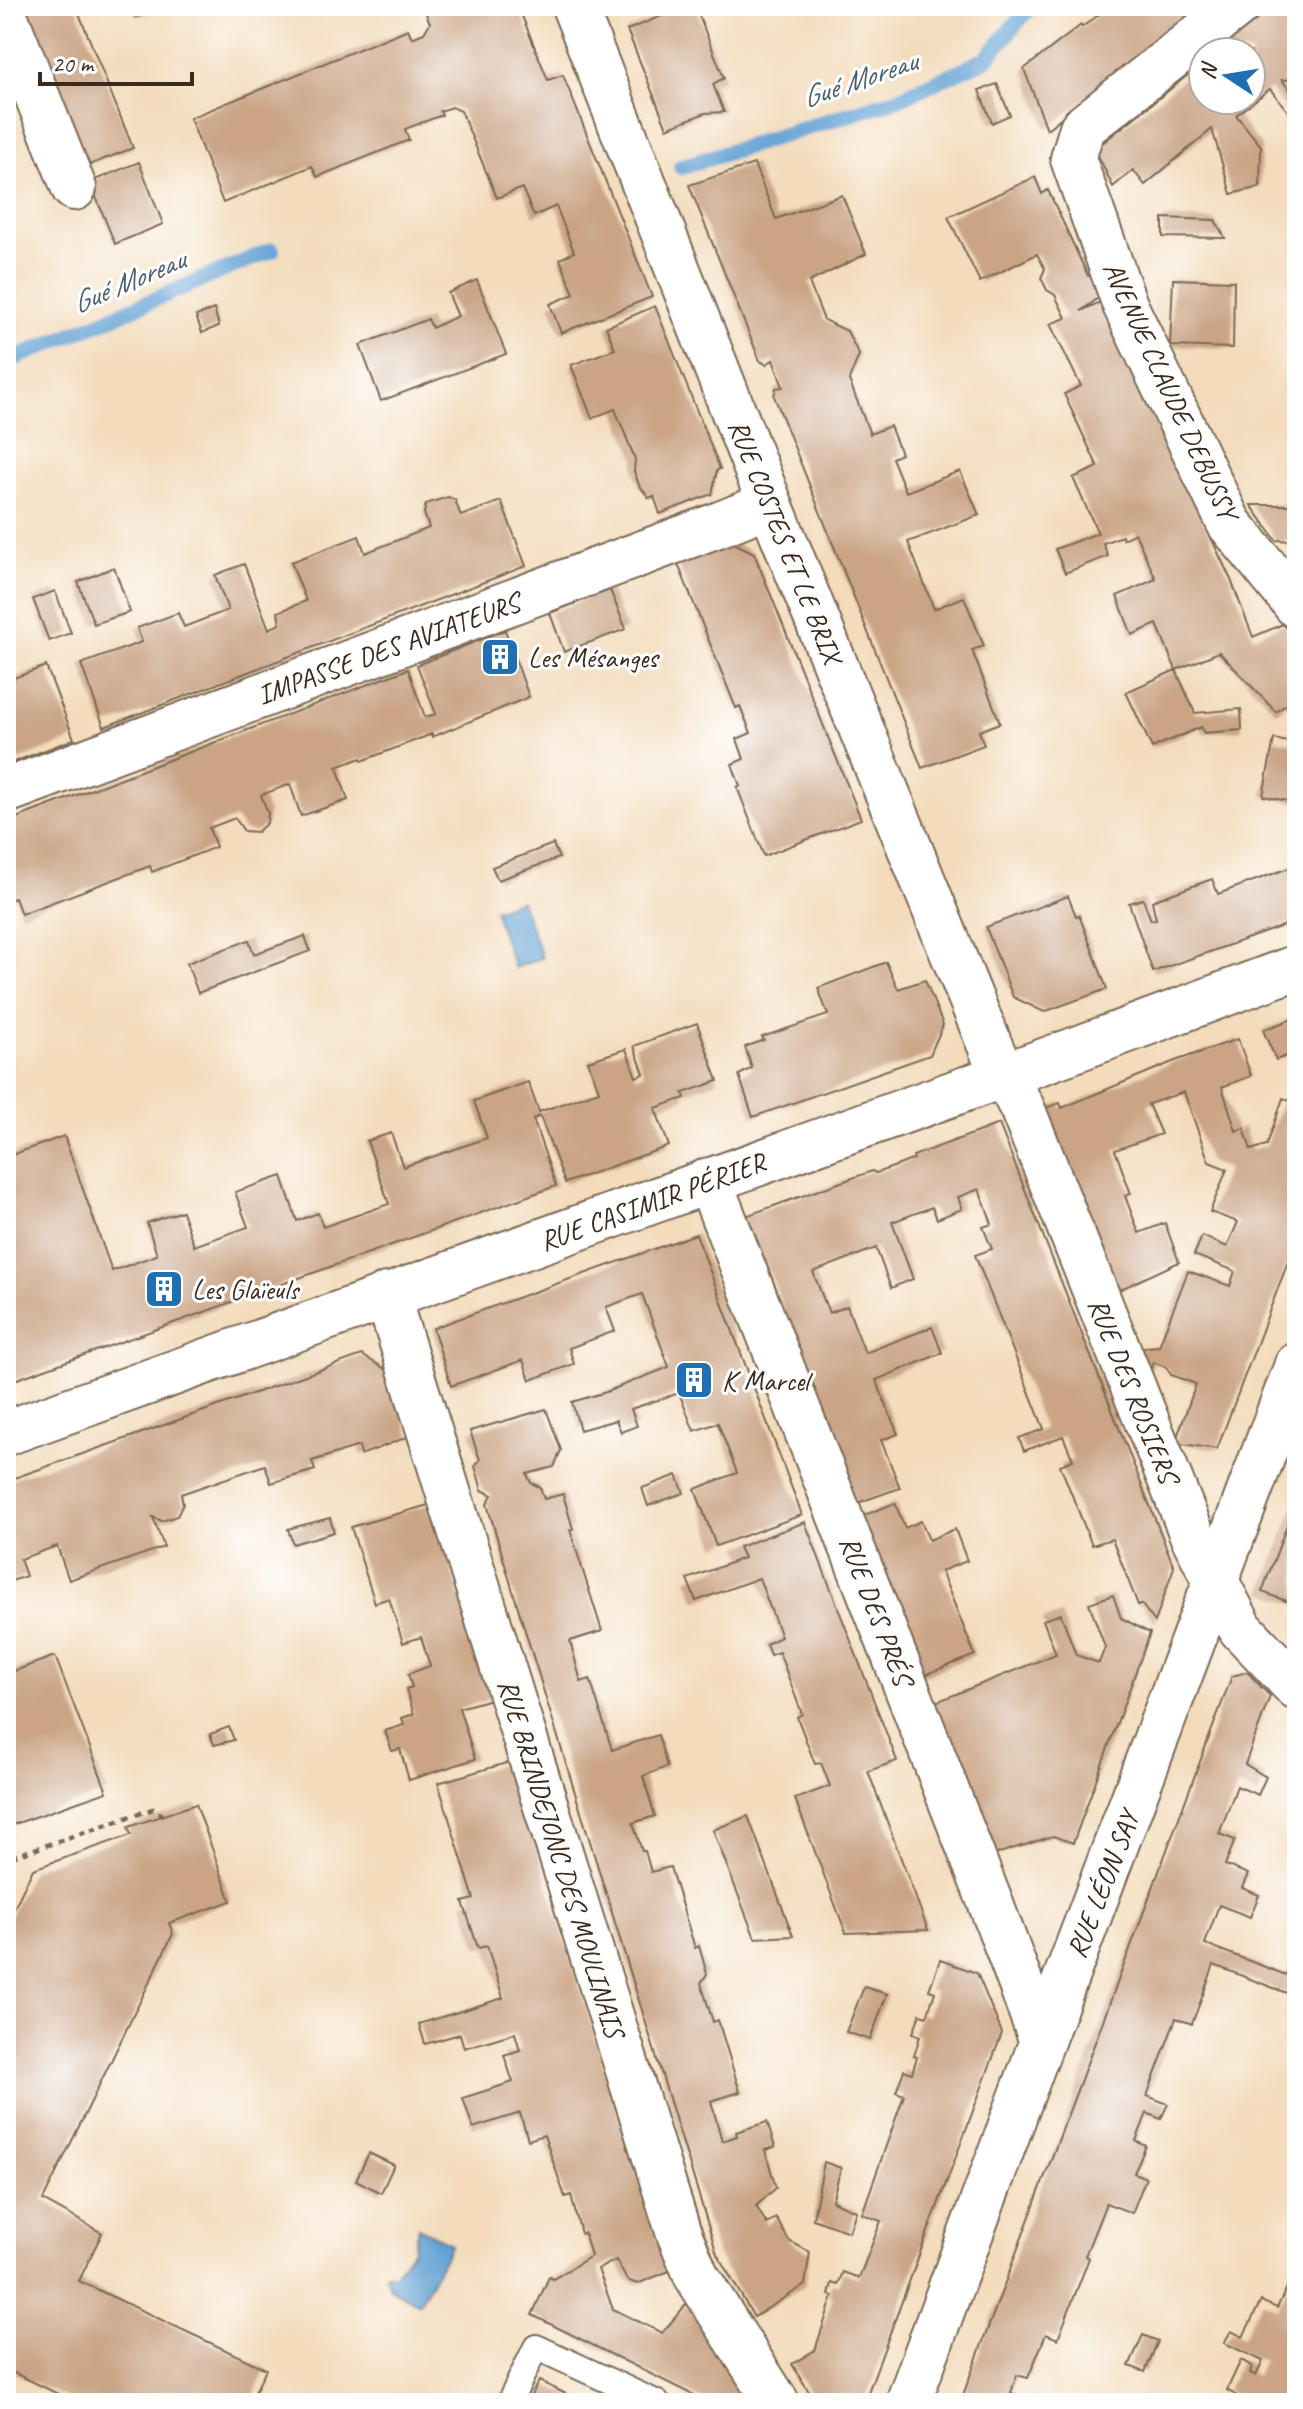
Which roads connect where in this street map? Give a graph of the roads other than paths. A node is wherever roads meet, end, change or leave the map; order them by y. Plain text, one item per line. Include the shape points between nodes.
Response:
1 (574, 6) edge
2 (1237, 6) edge
3 (6, 18) edge
4 (74, 188) dead end
5 (770, 504) junction
6 (1297, 606) edge
7 (6, 791) edge
8 (1297, 967) edge
9 (1004, 1073) junction
10 (709, 1180) junction
11 (387, 1295) junction
12 (1297, 1365) edge
13 (6, 1433) edge
14 (1217, 1582) junction
15 (1297, 1688) edge
16 (1042, 2041) junction
17 (509, 2403) edge
18 (657, 2403) edge
19 (777, 2403) edge
20 (908, 2403) edge

1 - 5 street, RUE COSTES ET LE BRIX
2 - 6 street, AVENUE CLAUDE DEBUSSY via 1082,128 1073,159 1125,305 1229,523
3 - 4 street
5 - 7 street, IMPASSE DES AVIATEURS
5 - 9 street, RUE COSTES ET LE BRIX
8 - 9 street, RUE CASIMIR PÉRIER
9 - 10 street, RUE CASIMIR PÉRIER
9 - 14 street, RUE DES ROSIERS via 1193,1537
10 - 11 street, RUE CASIMIR PÉRIER
10 - 16 street, RUE DES PRÉS
11 - 13 street, RUE CASIMIR PÉRIER
11 - 19 street, RUE BRINDEJONC DES MOULINAIS via 678,2231 696,2275
12 - 14 street, RUE LÉON SAY
14 - 15 street, RUE DES ROSIERS via 1241,1629
14 - 16 street, RUE LÉON SAY
16 - 20 street, RUE LÉON SAY
17 - 18 lane via 536,2347

